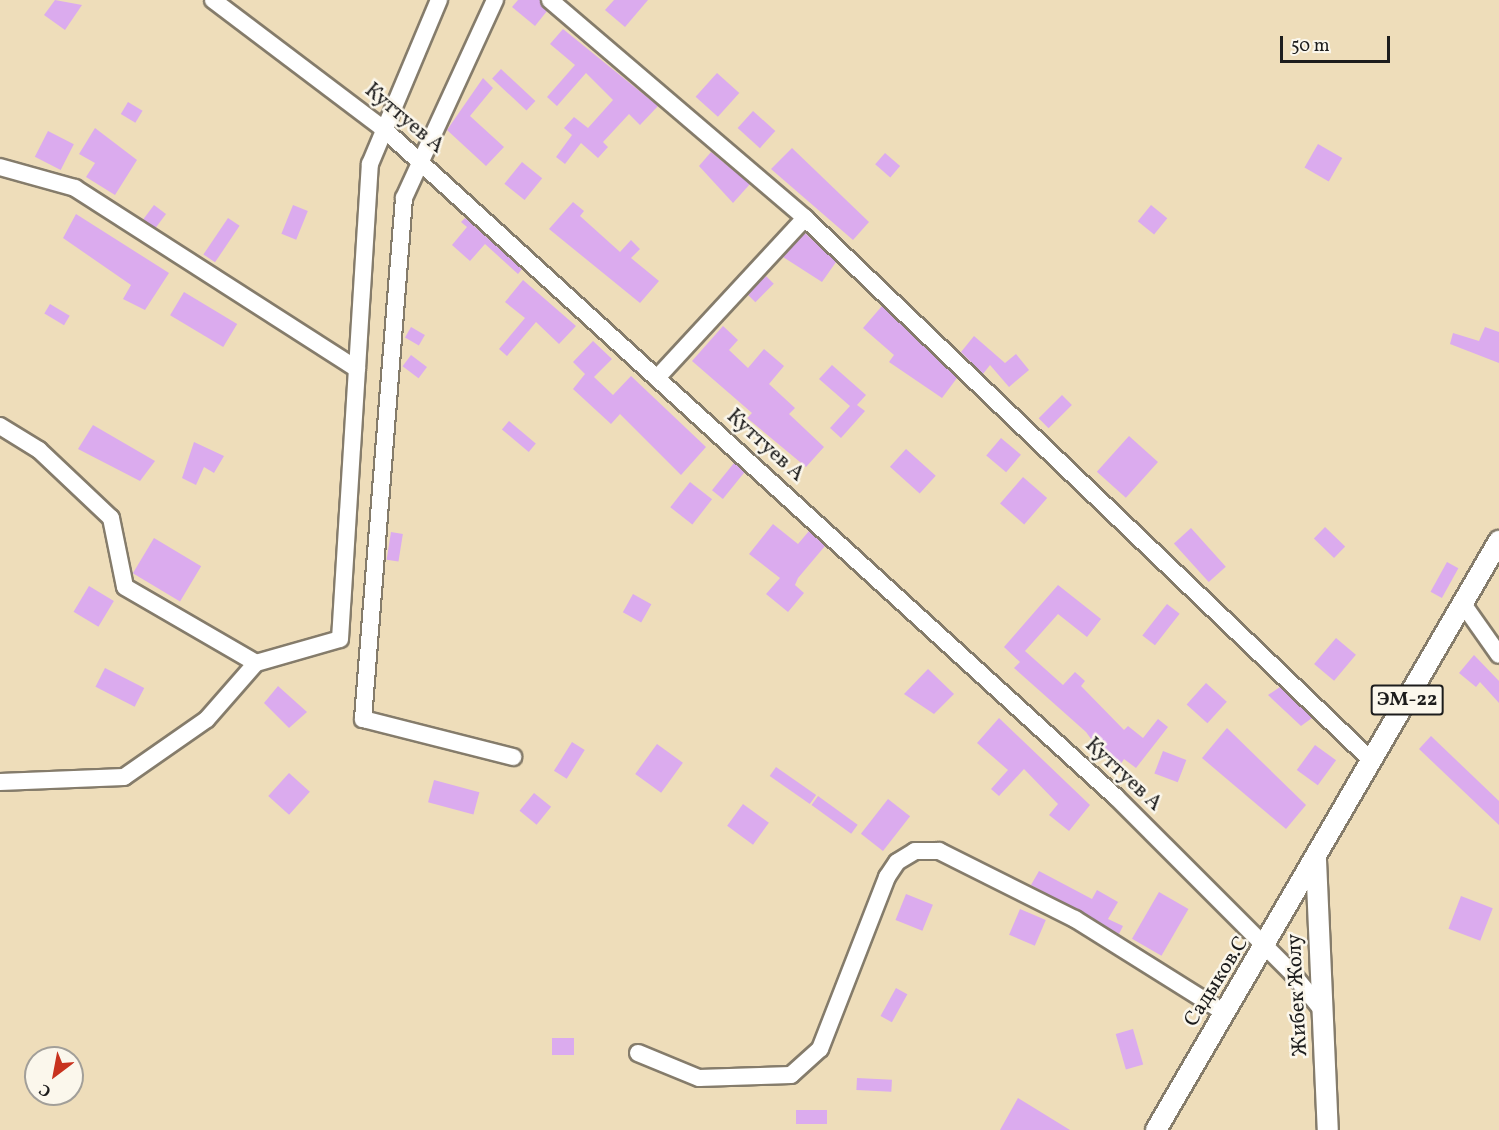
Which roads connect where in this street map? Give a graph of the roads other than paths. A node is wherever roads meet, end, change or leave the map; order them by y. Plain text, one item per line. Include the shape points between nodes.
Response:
1 (213, 0) edge
2 (439, 0) edge
3 (495, 0) edge
4 (550, 0) edge
5 (386, 131) junction
6 (417, 159) junction
7 (0, 167) edge
8 (805, 218) junction
9 (357, 369) junction
10 (657, 378) junction
11 (0, 426) edge
12 (1499, 541) edge
13 (1463, 604) junction
14 (1499, 656) edge
15 (256, 663) junction
16 (513, 757) dead end
17 (1372, 761) junction
18 (0, 782) edge
19 (1316, 858) junction
20 (1267, 947) junction
21 (1322, 1010) junction
22 (1225, 1013) junction
23 (638, 1053) dead end
24 (1156, 1130) edge
25 (1328, 1130) edge

1 - 5 street, Куттуев А
2 - 5 street
3 - 6 street
4 - 8 street
5 - 6 street, Куттуев А
5 - 9 street via 370,164
6 - 10 street, Куттуев А
6 - 16 street via 404,198 363,719
7 - 9 street via 75,188
8 - 10 street
8 - 17 street
9 - 15 street via 339,639
10 - 20 street, Куттуев А via 1116,798
11 - 15 street via 39,450 111,518 125,588
12 - 13 main road, ЭМ-22
13 - 14 street
13 - 17 main road, ЭМ-22
15 - 18 street via 207,719 124,777
17 - 19 main road, ЭМ-22
19 - 20 main road, Садыков.С
19 - 21 main road, Жибек Жолу
20 - 21 street, Куттуев А
20 - 22 main road, Садыков.С
21 - 25 main road, Жибек Жолу
22 - 23 street via 1075,919 939,851 915,851 897,862 887,877 820,1050 791,1075 699,1078
22 - 24 main road, Садыков.С

